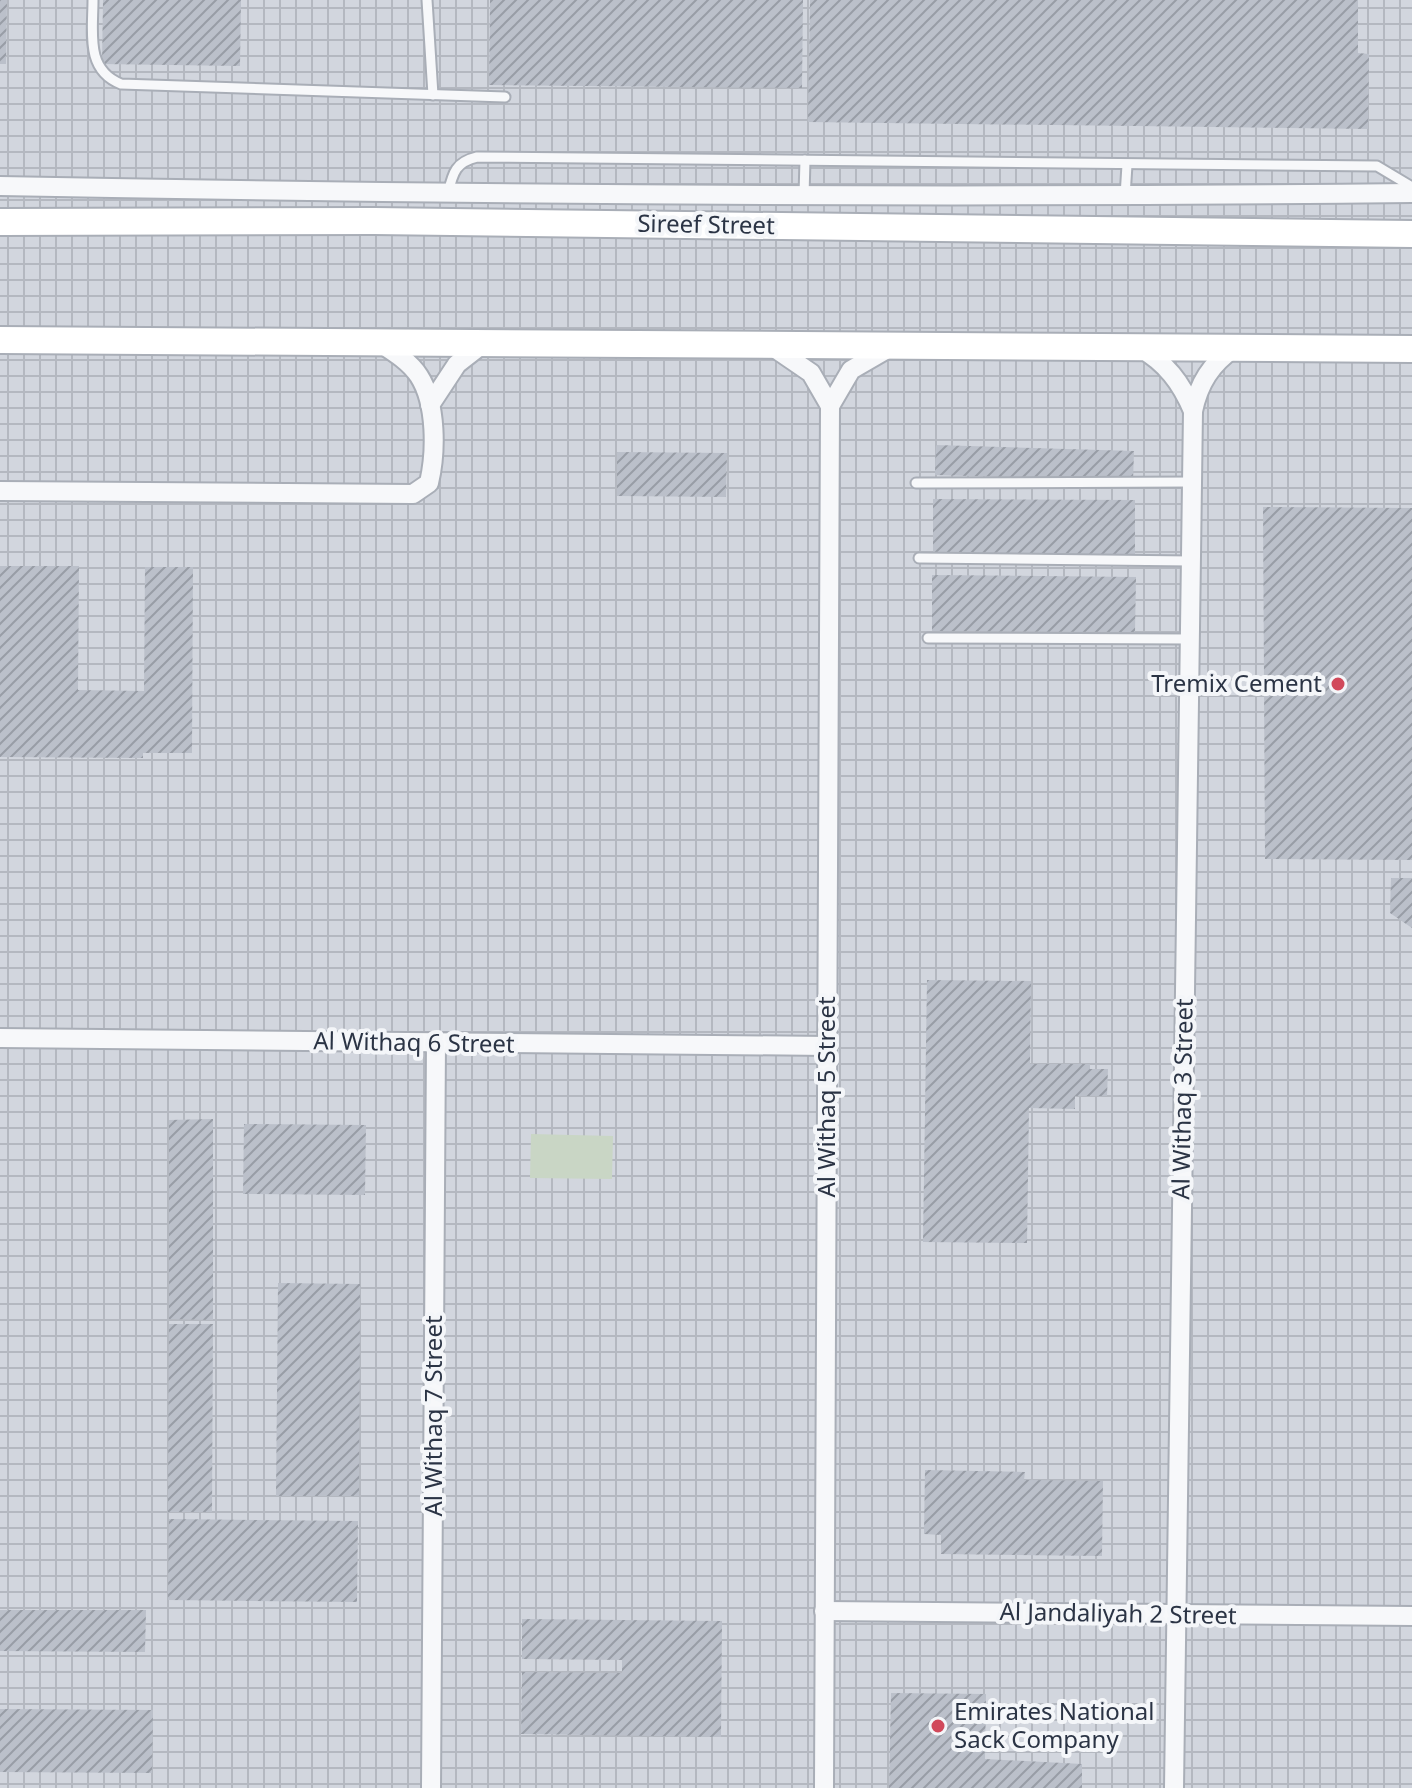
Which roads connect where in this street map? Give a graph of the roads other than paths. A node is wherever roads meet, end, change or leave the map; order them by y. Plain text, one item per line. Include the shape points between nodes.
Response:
1 (93, 0) edge
2 (427, 0) edge
3 (433, 95) junction
4 (505, 97) dead end
5 (805, 160) junction
6 (1127, 165) junction
7 (0, 186) edge
8 (1412, 187) edge
9 (1412, 193) edge
10 (447, 194) junction
11 (804, 195) junction
12 (1125, 196) junction
13 (0, 222) edge
14 (1412, 234) edge
15 (0, 340) edge
16 (379, 342) junction
17 (484, 343) junction
18 (773, 347) junction
19 (1138, 347) junction
20 (889, 348) junction
21 (1234, 348) junction
22 (1412, 349) edge
23 (430, 405) junction
24 (830, 406) junction
25 (1193, 411) junction
26 (1192, 482) junction
27 (916, 483) dead end
28 (0, 491) edge
29 (919, 558) dead end
30 (1191, 561) junction
31 (928, 638) dead end
32 (1190, 639) junction
33 (0, 1038) edge
34 (436, 1043) junction
35 (827, 1046) junction
36 (824, 1611) junction
37 (1175, 1615) junction
38 (1412, 1616) edge
39 (431, 1788) edge
40 (824, 1788) edge
41 (1174, 1788) edge

1 - 3 lane via 94,57 103,75 121,84
2 - 3 lane
3 - 4 lane
5 - 6 lane
5 - 10 lane via 477,157 454,169
5 - 11 lane
6 - 8 lane via 1377,166
6 - 12 lane
7 - 10 street
9 - 12 street
10 - 11 street
11 - 12 street
13 - 14 street, Sireef Street via 374,221
15 - 16 street
16 - 17 street
16 - 23 street via 420,377
17 - 18 street
17 - 23 street via 457,364
18 - 20 street
18 - 24 street via 811,373
19 - 20 street
19 - 21 street
19 - 25 street via 1177,380
20 - 24 street, Al Withaq 5 Street via 851,370
21 - 22 street
21 - 25 street, Al Withaq 3 Street via 1202,381
23 - 28 street via 434,463 429,483 413,494
24 - 35 street, Al Withaq 5 Street
25 - 26 street, Al Withaq 3 Street
26 - 27 lane
26 - 30 street, Al Withaq 3 Street
29 - 30 lane
30 - 32 street, Al Withaq 3 Street
31 - 32 lane
32 - 37 street, Al Withaq 3 Street
33 - 34 street, Al Withaq 6 Street
34 - 35 street, Al Withaq 6 Street
34 - 39 street, Al Withaq 7 Street
35 - 36 street, Al Withaq 5 Street
36 - 37 street, Al Jandaliyah 2 Street
36 - 40 street, Al Withaq 5 Street
37 - 38 street, Al Jandaliyah 2 Street
37 - 41 street, Al Withaq 3 Street

